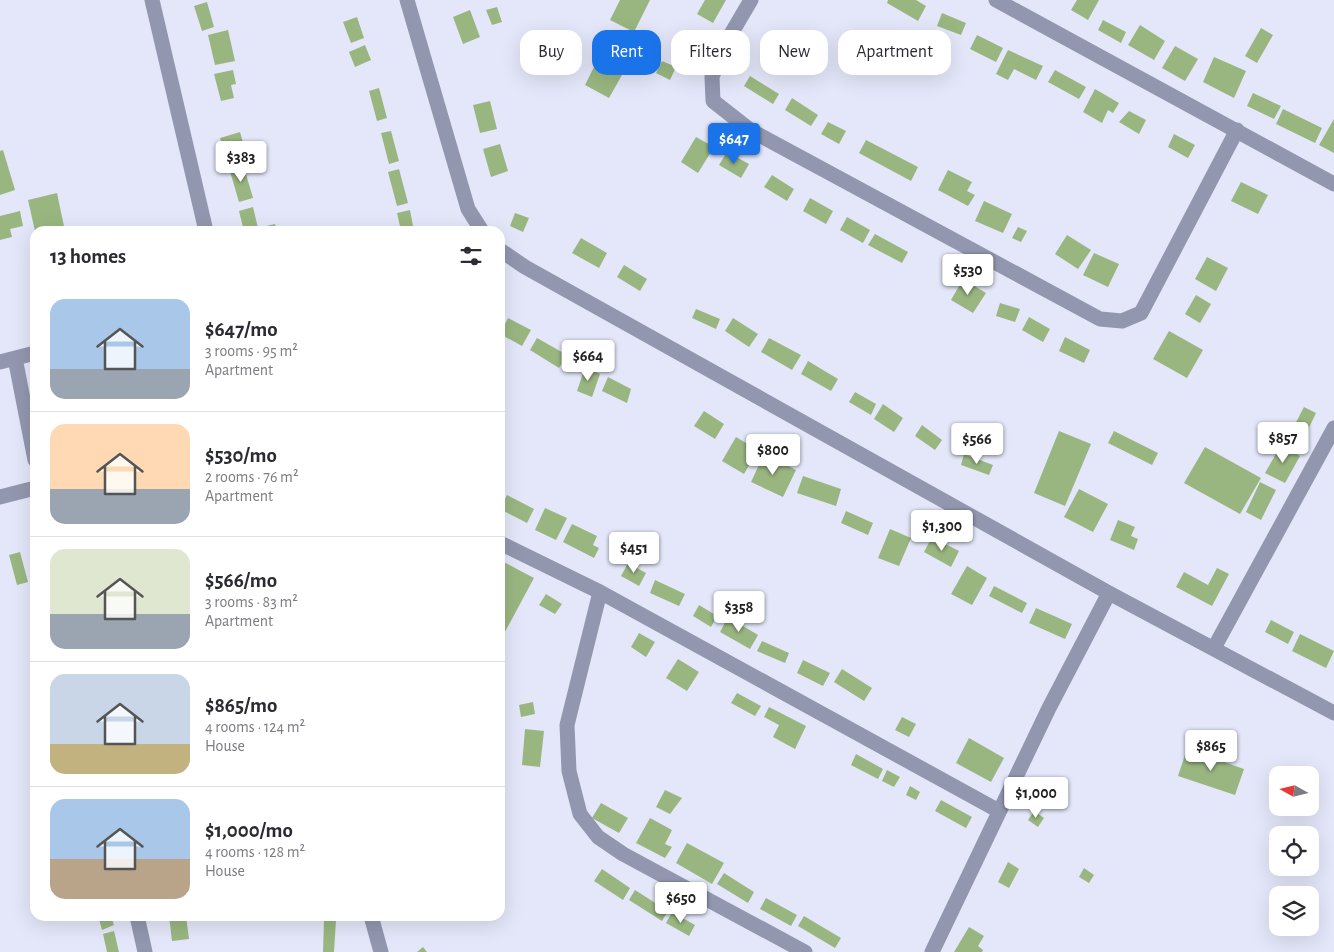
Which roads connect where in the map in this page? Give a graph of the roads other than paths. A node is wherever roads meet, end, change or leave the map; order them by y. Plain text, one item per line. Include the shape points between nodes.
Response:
1 (152, 0) edge
2 (407, 0) edge
3 (751, 0) edge
4 (996, 0) edge
5 (1237, 130) junction
6 (1334, 184) edge
7 (205, 226) edge
8 (479, 226) edge
9 (505, 253) edge
10 (30, 355) edge
11 (15, 358) junction
12 (0, 362) edge
13 (30, 434) edge
14 (1332, 438) edge
15 (30, 489) edge
16 (0, 497) edge
17 (505, 545) edge
18 (600, 592) junction
19 (1109, 593) junction
20 (1214, 648) junction
21 (1334, 713) edge
22 (999, 811) junction
23 (138, 921) edge
24 (372, 921) edge
25 (145, 952) edge
26 (381, 952) edge
27 (805, 952) edge
28 (932, 952) edge

1 - 7 street
2 - 8 street via 468,210
3 - 5 street via 724,46 712,77 713,100 750,130 1100,319 1122,321 1140,313
4 - 5 street
5 - 6 street
9 - 19 street
10 - 11 street
11 - 12 street
11 - 13 street
14 - 20 street
15 - 16 street
17 - 18 street
18 - 22 street
18 - 27 street via 567,725 569,771 580,814 598,837 623,854
19 - 20 street
19 - 22 street
20 - 21 street
22 - 28 street
23 - 25 street
24 - 26 street

